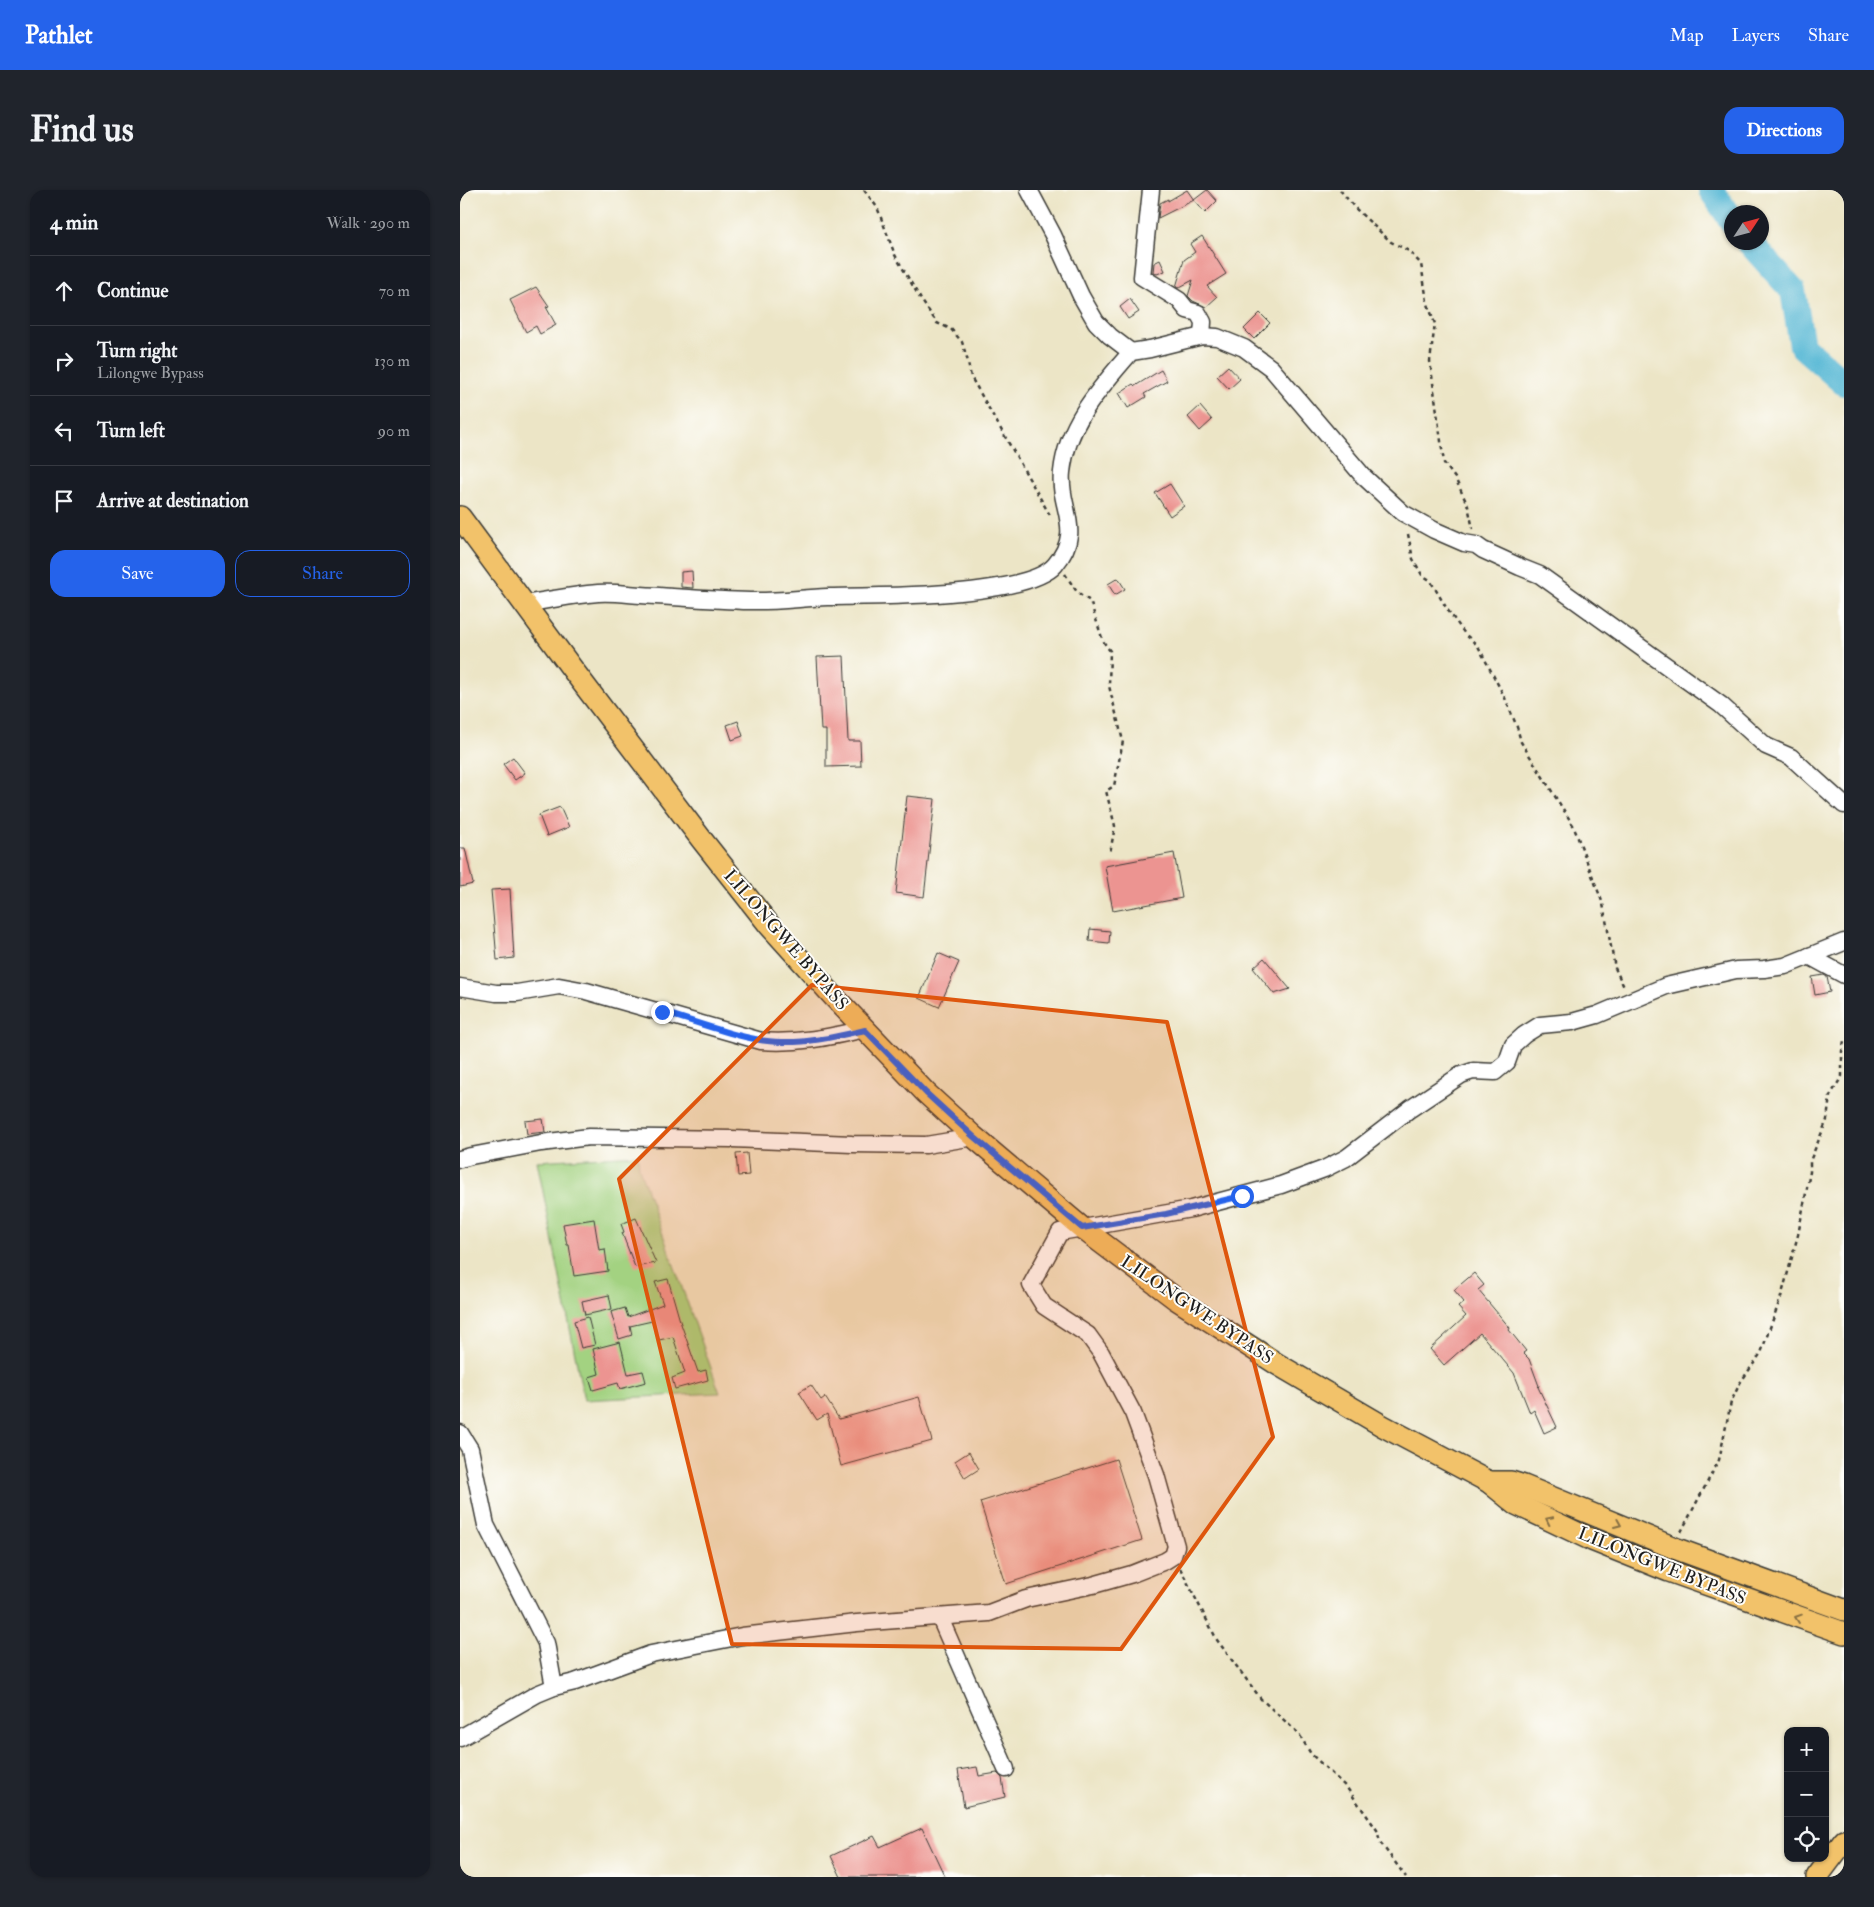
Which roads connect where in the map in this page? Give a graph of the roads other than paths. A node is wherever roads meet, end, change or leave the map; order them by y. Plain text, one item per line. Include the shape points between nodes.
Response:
1 (1029, 190) edge
2 (1151, 190) edge
3 (1202, 336) junction
4 (1130, 352) junction
5 (460, 517) edge
6 (524, 604) junction
7 (1844, 805) edge
8 (1844, 942) edge
9 (1809, 956) junction
10 (1844, 975) edge
11 (460, 988) edge
12 (865, 1030) junction
13 (974, 1137) junction
14 (460, 1159) edge
15 (1082, 1228) junction
16 (460, 1433) edge
17 (1489, 1482) junction
18 (1844, 1610) edge
19 (940, 1618) junction
20 (1844, 1633) edge
21 (554, 1687) junction
22 (460, 1738) edge
23 (1006, 1769) dead end
24 (1844, 1841) edge
25 (1817, 1877) edge

1 - 4 street via 1096,322
2 - 3 street via 1142,277 1178,300 1187,310 1198,313 1203,322
3 - 4 street
3 - 7 street via 1218,337 1244,348 1271,368 1363,476 1403,513 1464,543 1476,545 1540,574 1721,705 1766,746 1791,756
4 - 6 street via 1083,412 1067,452 1062,482 1069,540 1062,556 1048,572 1018,583 918,596 751,601 598,593
5 - 6 main road, LILONGWE BYPASS
6 - 12 main road, LILONGWE BYPASS via 763,918
8 - 9 street
9 - 10 street
9 - 15 street via 1785,966 1736,970 1666,986 1572,1022 1540,1025 1513,1045 1507,1062 1495,1072 1461,1075 1346,1158 1324,1169 1242,1196 1166,1214
11 - 12 street via 517,994 559,986 761,1041 806,1041
12 - 13 main road, LILONGWE BYPASS
13 - 14 street via 926,1145 589,1137
13 - 15 main road, LILONGWE BYPASS
15 - 17 main road, LILONGWE BYPASS via 1176,1300 1277,1364
15 - 19 street via 1060,1232 1031,1284 1044,1306 1088,1335 1115,1378 1133,1413 1156,1475 1176,1546 1174,1556 1132,1574 1026,1599 988,1614
16 - 21 street via 470,1449 486,1525 546,1643
17 -> 18 main road, LILONGWE BYPASS via 1524,1486 1677,1549
20 -> 17 main road, LILONGWE BYPASS via 1702,1584 1592,1540 1516,1504
19 - 21 street via 857,1623 742,1636 651,1654
19 - 23 street
21 - 22 street
24 - 25 main road

